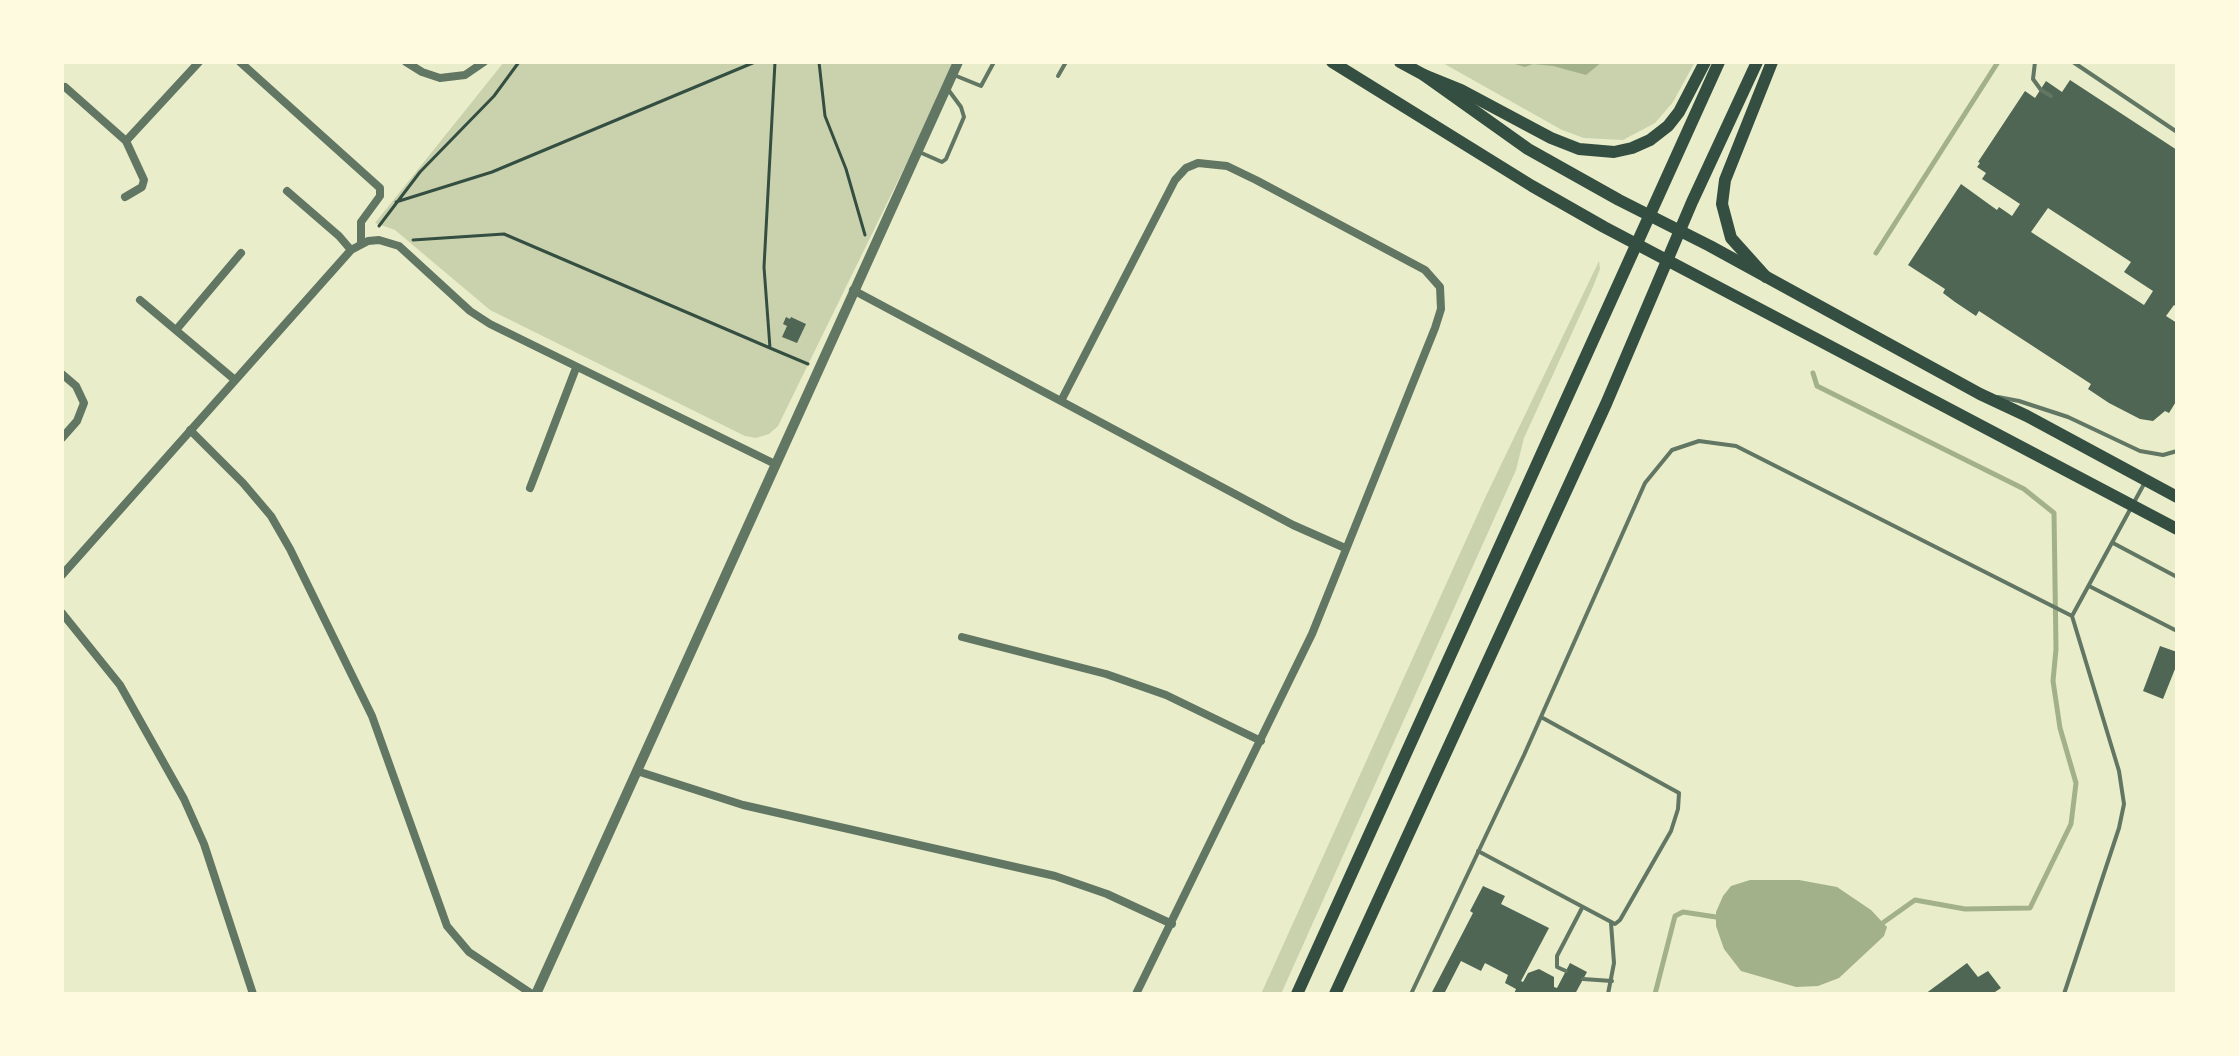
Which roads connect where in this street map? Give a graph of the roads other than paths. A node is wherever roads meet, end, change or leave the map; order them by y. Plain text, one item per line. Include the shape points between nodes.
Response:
1 (199, 62) edge
2 (240, 62) edge
3 (406, 62) edge
4 (484, 62) edge
5 (958, 62) edge
6 (994, 62) edge
7 (1066, 62) edge
8 (1332, 62) edge
9 (1400, 62) edge
10 (1705, 62) edge
11 (1719, 62) edge
12 (1757, 62) edge
13 (1772, 62) edge
14 (2035, 62) edge
15 (2073, 62) edge
16 (952, 74) junction
17 (1424, 75) junction
18 (1058, 76) dead end
19 (946, 86) junction
20 (65, 87) dead end
21 (2051, 96) dead end
22 (2177, 132) edge
23 (126, 141) junction
24 (917, 151) junction
25 (287, 191) dead end
26 (125, 197) dead end
27 (1650, 216) junction
28 (1680, 230) junction
29 (364, 242) junction
30 (1637, 245) junction
31 (351, 250) junction
32 (241, 253) dead end
33 (1667, 260) junction
34 (1766, 277) junction
35 (853, 290) junction
36 (140, 300) dead end
37 (176, 330) junction
38 (576, 368) junction
39 (62, 374) edge
40 (235, 380) junction
41 (1980, 394) junction
42 (1061, 401) junction
43 (190, 430) junction
44 (62, 438) edge
45 (2177, 451) edge
46 (775, 464) junction
47 (2146, 480) junction
48 (530, 488) dead end
49 (2177, 497) edge
50 (2132, 506) junction
51 (2177, 529) edge
52 (2113, 543) junction
53 (1345, 548) junction
54 (62, 575) edge
55 (2177, 577) edge
56 (2089, 586) junction
57 (62, 613) edge
58 (2072, 616) junction
59 (2177, 631) edge
60 (962, 637) dead end
61 (1541, 717) junction
62 (1261, 741) junction
63 (637, 771) junction
64 (1478, 851) junction
65 (1582, 908) junction
66 (1611, 923) junction
67 (1172, 924) junction
68 (1566, 971) dead end
69 (1583, 979) dead end
70 (1612, 981) junction
71 (253, 994) edge
72 (534, 994) edge
73 (1136, 994) edge
74 (1297, 994) edge
75 (1335, 994) edge
76 (1411, 994) edge
77 (1608, 994) edge
78 (2064, 994) edge

1 - 23 street
2 - 29 street via 380,188 361,222
3 - 4 street via 440,78 465,75
5 - 16 street
6 - 16 lane via 980,87
7 - 18 lane
8 - 30 main road
9 - 17 main road
10 - 17 main road via 1668,126 1632,148 1614,152 1579,149 1551,138
11 - 27 main road
12 - 28 main road
13 - 34 main road via 1725,180 1722,204 1731,238
14 - 21 lane via 2033,79
15 - 22 lane
16 - 19 street
17 - 27 main road via 1528,149
19 - 24 street
19 - 24 lane via 964,117 946,159
20 - 23 street
23 - 26 street via 144,183
24 - 35 street
25 - 31 street
27 - 28 main road
27 - 30 main road
28 - 33 main road
28 - 34 main road
29 - 31 street
29 - 38 street via 389,242 480,318
30 - 33 main road
30 - 74 main road
31 - 40 street
32 - 37 street
33 - 50 main road
33 - 75 main road
34 - 41 main road
35 - 42 street
35 - 46 street
36 - 37 street
37 - 40 street
38 - 46 street
38 - 48 street
39 - 44 street via 84,403 82,414
40 - 43 street
41 - 45 lane via 2039,406 2140,451
41 - 47 main road
42 - 53 street
42 - 53 street via 1175,180 1198,163 1227,166 1256,180 1425,270 1440,287 1435,328
43 - 54 street
43 - 72 street via 271,516 290,549 372,716 447,926 469,952
46 - 63 street
47 - 49 main road
47 - 50 lane
50 - 51 main road
50 - 52 lane
52 - 55 lane
52 - 56 lane
53 - 62 street via 1312,634
56 - 58 lane
56 - 59 lane
57 - 71 street via 120,685 184,799
58 - 61 lane via 1736,446 1699,441 1672,450 1645,483
58 - 78 lane via 2124,804
60 - 62 street via 1106,674 1166,695
61 - 64 lane
61 - 66 lane via 1679,793 1671,831 1620,920
62 - 67 street
63 - 67 street via 743,805 1055,876
63 - 72 street
64 - 65 lane
64 - 76 lane
65 - 66 lane
65 - 68 lane via 1557,956 1557,967
66 - 70 lane
67 - 73 street
69 - 70 lane
70 - 77 lane

